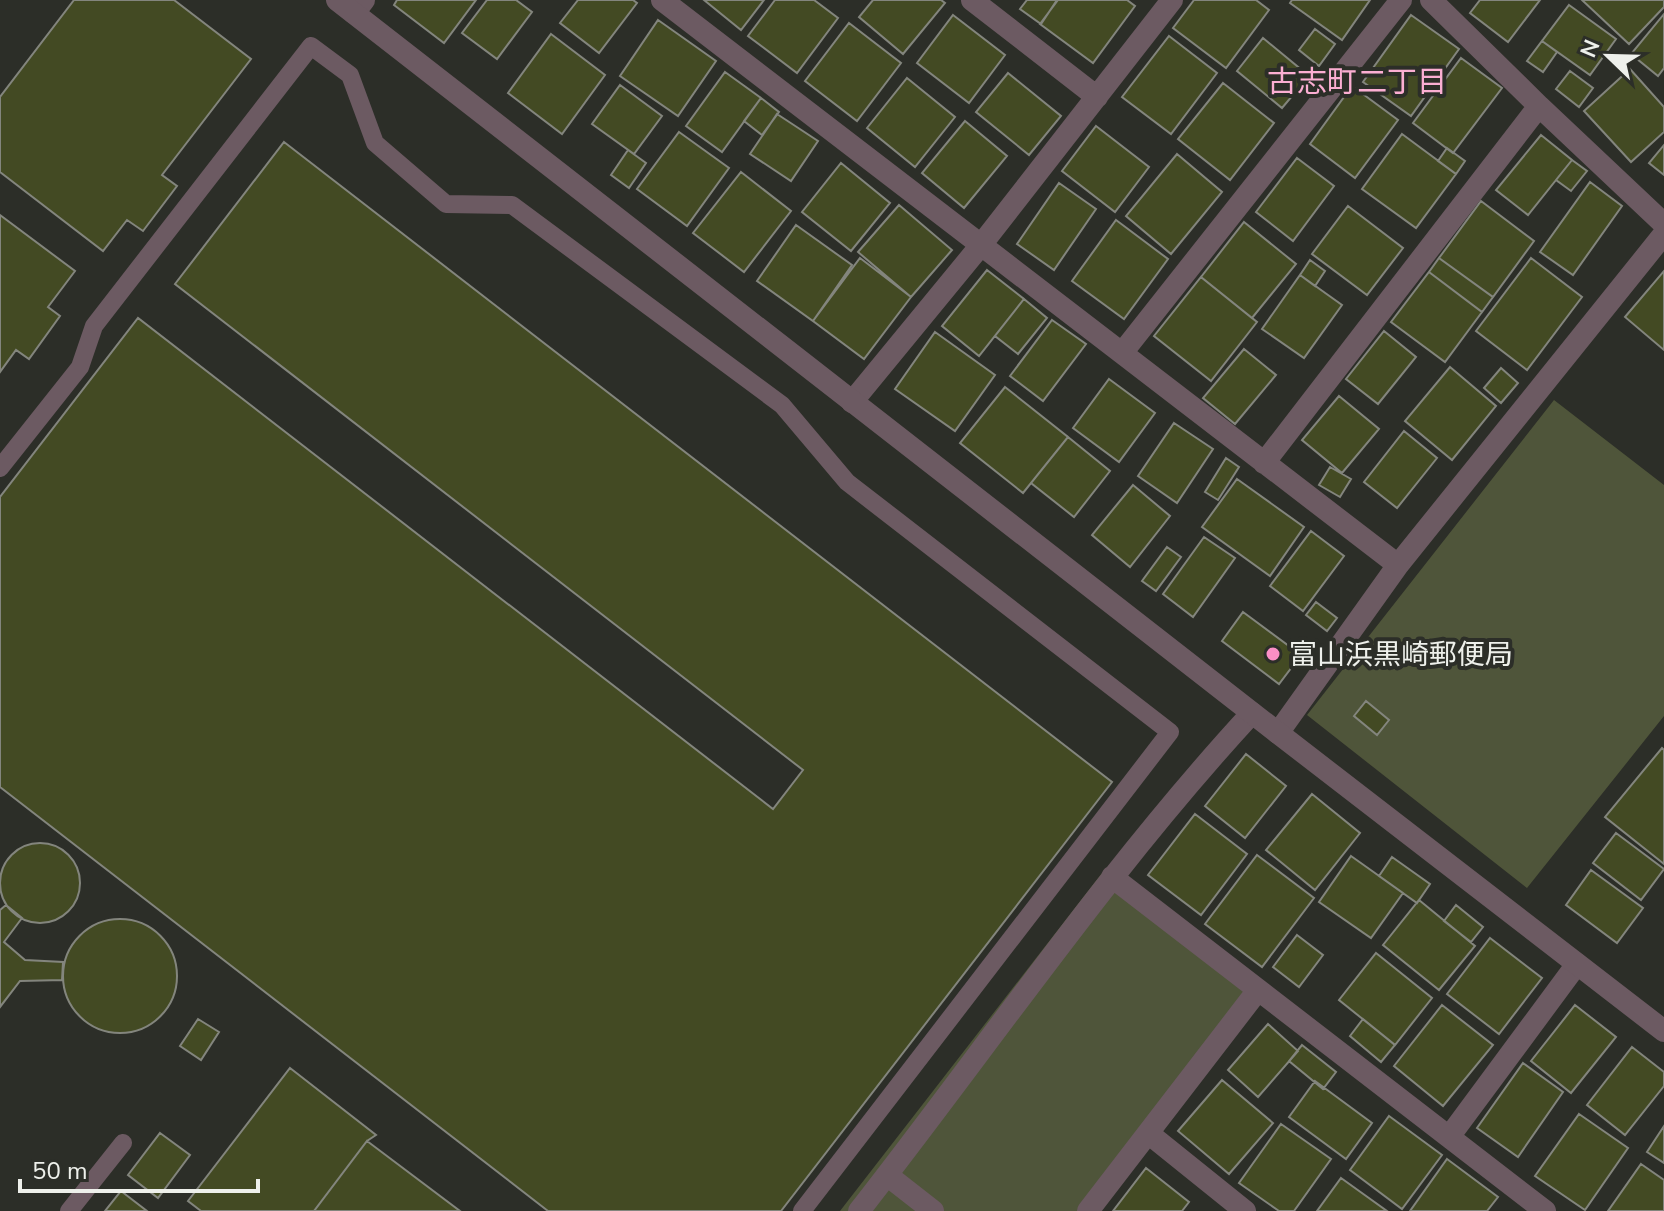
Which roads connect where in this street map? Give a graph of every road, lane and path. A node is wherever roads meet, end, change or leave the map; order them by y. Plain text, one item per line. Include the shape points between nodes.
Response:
1 (662, 0) edge
2 (972, 0) edge
3 (1172, 0) edge
4 (1401, 0) edge
5 (1431, 0) edge
6 (352, 4) edge
7 (1097, 97) junction
8 (1539, 106) junction
9 (1664, 224) edge
10 (1664, 234) edge
11 (981, 245) junction
12 (1122, 353) junction
13 (852, 402) junction
14 (1264, 463) junction
15 (0, 468) edge
16 (1398, 565) junction
17 (1252, 713) junction
18 (1278, 733) junction
19 (1112, 877) junction
20 (1577, 964) junction
21 (1258, 990) junction
22 (1664, 1031) edge
23 (1148, 1133) junction
24 (1449, 1137) junction
25 (123, 1143) dead end
26 (887, 1175) junction
27 (69, 1211) edge
28 (802, 1211) edge
29 (859, 1211) edge
30 (933, 1211) edge
31 (1088, 1211) edge
32 (1245, 1211) edge
33 (1545, 1211) edge

1 - 11 street
2 - 7 street
3 - 7 street
4 - 12 street
5 - 8 street
6 - 13 street
7 - 11 street
8 - 9 street
8 - 14 street
10 - 16 street
11 - 12 street
11 - 13 street
12 - 14 street
13 - 17 street
14 - 16 street
15 - 28 lane via 80,367 94,326 311,46 350,75 375,143 446,204 512,205 782,405 847,482 1170,732
16 - 18 street
17 - 18 street
17 - 19 street
18 - 20 street
19 - 21 street
19 - 26 street
20 - 22 street
20 - 24 street
21 - 23 street
21 - 24 street
23 - 31 street
23 - 32 street
24 - 33 street
25 - 27 lane
26 - 29 street
26 - 30 street

